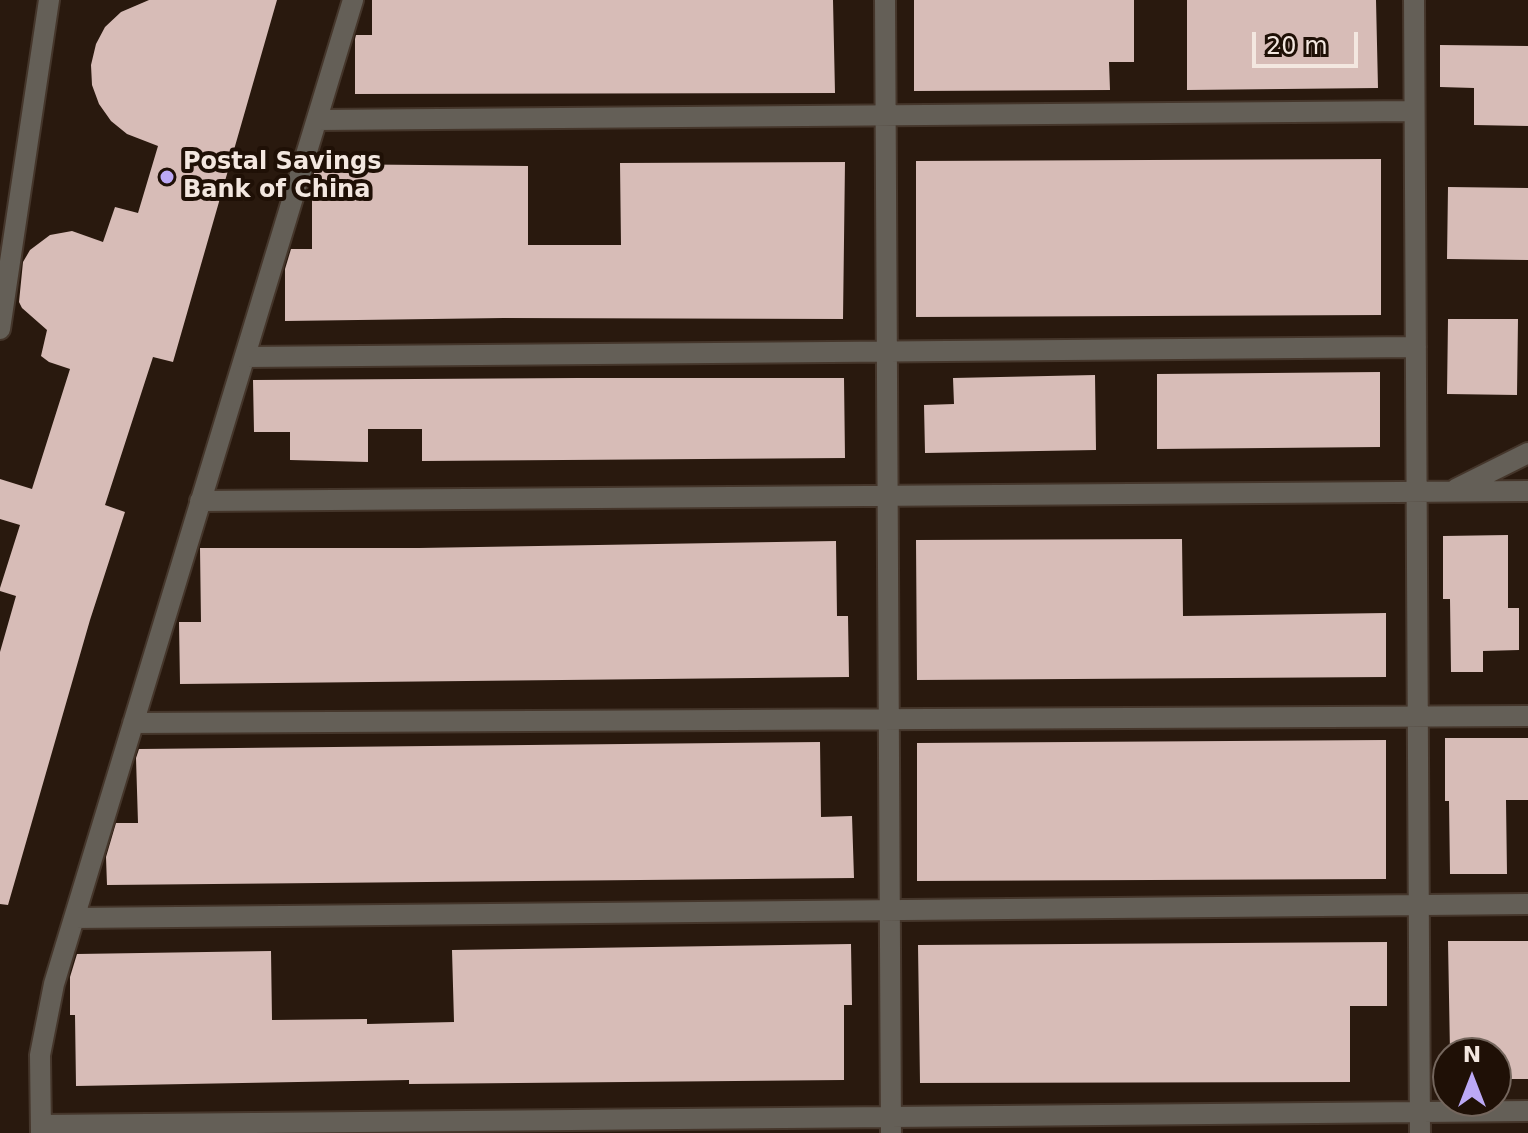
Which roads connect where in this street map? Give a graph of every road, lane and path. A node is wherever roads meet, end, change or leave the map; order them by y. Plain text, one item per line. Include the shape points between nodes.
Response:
1 (49, 0) edge
2 (353, 0) edge
3 (885, 0) edge
4 (1414, 0) edge
5 (1414, 111) junction
6 (885, 115) junction
7 (317, 120) junction
8 (0, 329) edge
9 (1416, 347) junction
10 (887, 351) junction
11 (245, 357) junction
12 (1528, 453) edge
13 (1453, 491) junction
14 (1528, 491) edge
15 (1416, 492) junction
16 (888, 496) junction
17 (200, 501) junction
18 (1528, 716) edge
19 (1418, 717) junction
20 (889, 719) junction
21 (133, 723) junction
22 (1528, 904) edge
23 (1419, 905) junction
24 (890, 910) junction
25 (74, 918) junction
26 (1528, 1111) edge
27 (1420, 1112) junction
28 (891, 1125) edge
29 (41, 1129) edge
30 (1420, 1133) edge

1 - 8 lane
2 - 7 lane
3 - 6 lane
4 - 5 lane
5 - 6 lane
5 - 9 lane
6 - 7 lane
6 - 10 lane
7 - 11 lane
9 - 10 lane
9 - 15 lane
10 - 11 lane
10 - 16 lane
11 - 17 lane
12 - 13 lane
13 - 14 lane
13 - 15 lane
15 - 16 lane
15 - 19 lane
16 - 17 lane
16 - 20 lane
17 - 21 lane
18 - 19 lane
19 - 20 lane
19 - 23 lane
20 - 21 lane
20 - 24 lane
21 - 25 lane
22 - 23 lane
23 - 24 lane
23 - 27 lane
24 - 25 lane
24 - 28 lane
25 - 29 lane via 41,1043
26 - 27 lane
27 - 28 lane
27 - 30 lane
28 - 29 lane

